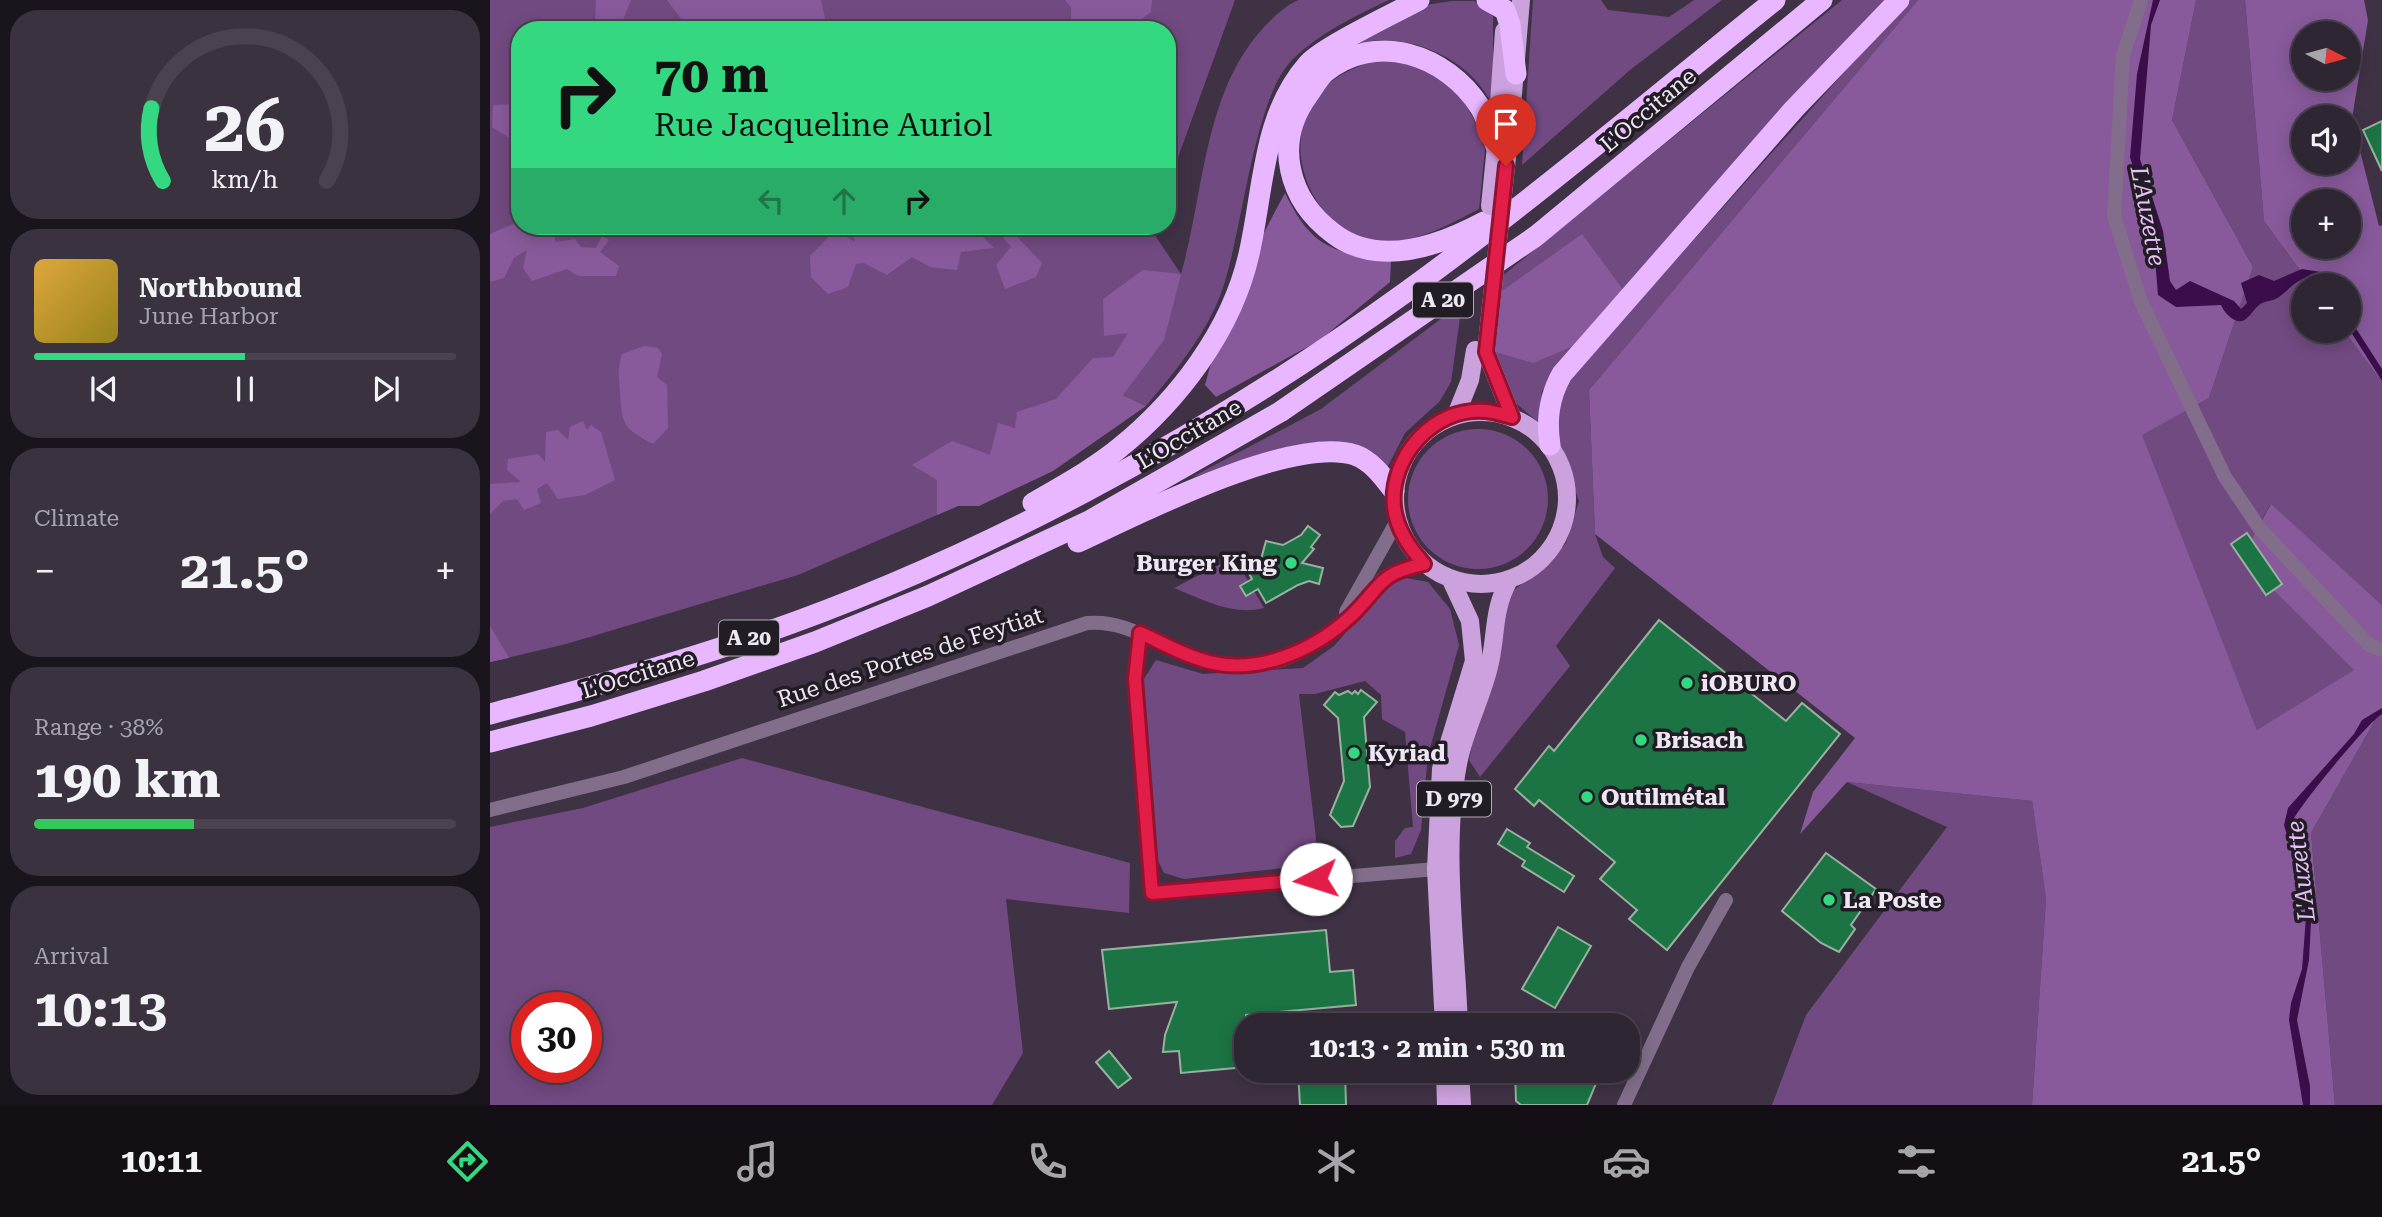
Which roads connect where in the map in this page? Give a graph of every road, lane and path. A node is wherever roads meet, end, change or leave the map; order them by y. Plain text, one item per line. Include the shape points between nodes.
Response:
1 (1419, 0) edge
2 (1775, 0) edge
3 (1822, 0) edge
4 (1899, 0) edge
5 (2141, 0) edge
6 (1505, 2) edge
7 (1516, 74) joint
8 (1503, 143) junction
9 (1535, 194) junction
10 (1481, 351) junction
11 (1456, 415) junction
12 (1512, 417) junction
13 (1550, 445) junction
14 (1394, 491) junction
15 (1397, 521) junction
16 (998, 535) junction
17 (1029, 550) junction
18 (1424, 564) junction
19 (1451, 580) junction
20 (1509, 580) junction
21 (1338, 627) junction
22 (1140, 633) junction
23 (2382, 650) edge
24 (490, 714) edge
25 (490, 742) edge
26 (490, 810) edge
27 (1436, 869) junction
28 (1726, 900) dead end
29 (1443, 1013) edge
30 (1458, 1013) edge
31 (1445, 1083) edge
32 (1461, 1083) edge
33 (1446, 1105) edge
34 (1462, 1105) edge
35 (1624, 1105) edge

1 - 16 highway via 1310,61 1286,93 1273,122 1249,256 1227,315 1198,366 1119,449 1021,510
2 - 9 highway, L'Occitane / A 20
3 - 17 highway, L'Occitane / A 20 via 1525,244 1280,412 1089,522
4 - 13 highway via 1794,109 1562,374 1550,407
5 - 23 street via 2123,55 2114,216 2141,302 2225,477 2253,518 2369,645
6 - 7 highway
6 - 8 main road
7 - 8 main road
8 - 9 highway via 1462,83 1434,61 1409,52 1378,51 1324,74 1289,130 1297,193 1314,219 1344,241 1375,252 1423,248 1465,232
8 - 10 main road, bridge
9 - 16 highway, L'Occitane / A 20 via 1405,293 1279,378 1125,469
10 - 11 main road
10 - 12 main road
11 - 12 main road via 1484,411
11 - 14 main road via 1413,443 1400,466
12 - 13 main road
13 - 20 main road via 1562,469 1567,496 1564,523 1552,548 1533,567
14 - 15 main road
14 - 17 highway via 1358,456 1323,452 1248,468 1054,553
15 - 18 main road via 1407,544
15 - 21 street
16 - 24 highway, L'Occitane / A 20 via 744,640
17 - 25 highway, L'Occitane / A 20 via 878,617 729,673
18 - 19 main road
18 - 21 street, Rue des Portes de Feytiat via 1381,579
19 - 20 main road via 1480,585
19 - 27 main road, D 979 via 1470,621 1474,661 1441,769
20 - 30 main road, D 979 via 1496,609 1489,667 1455,785 1451,823
21 - 22 street, Rue des Portes de Feytiat via 1281,659 1245,665 1201,660
22 - 26 street, Rue des Portes de Feytiat via 1104,621 1087,623 624,777
22 - 27 street via 1135,679 1152,893
27 - 29 main road, D 979
28 - 35 street via 1688,967
31 - 33 main road
32 - 34 main road

